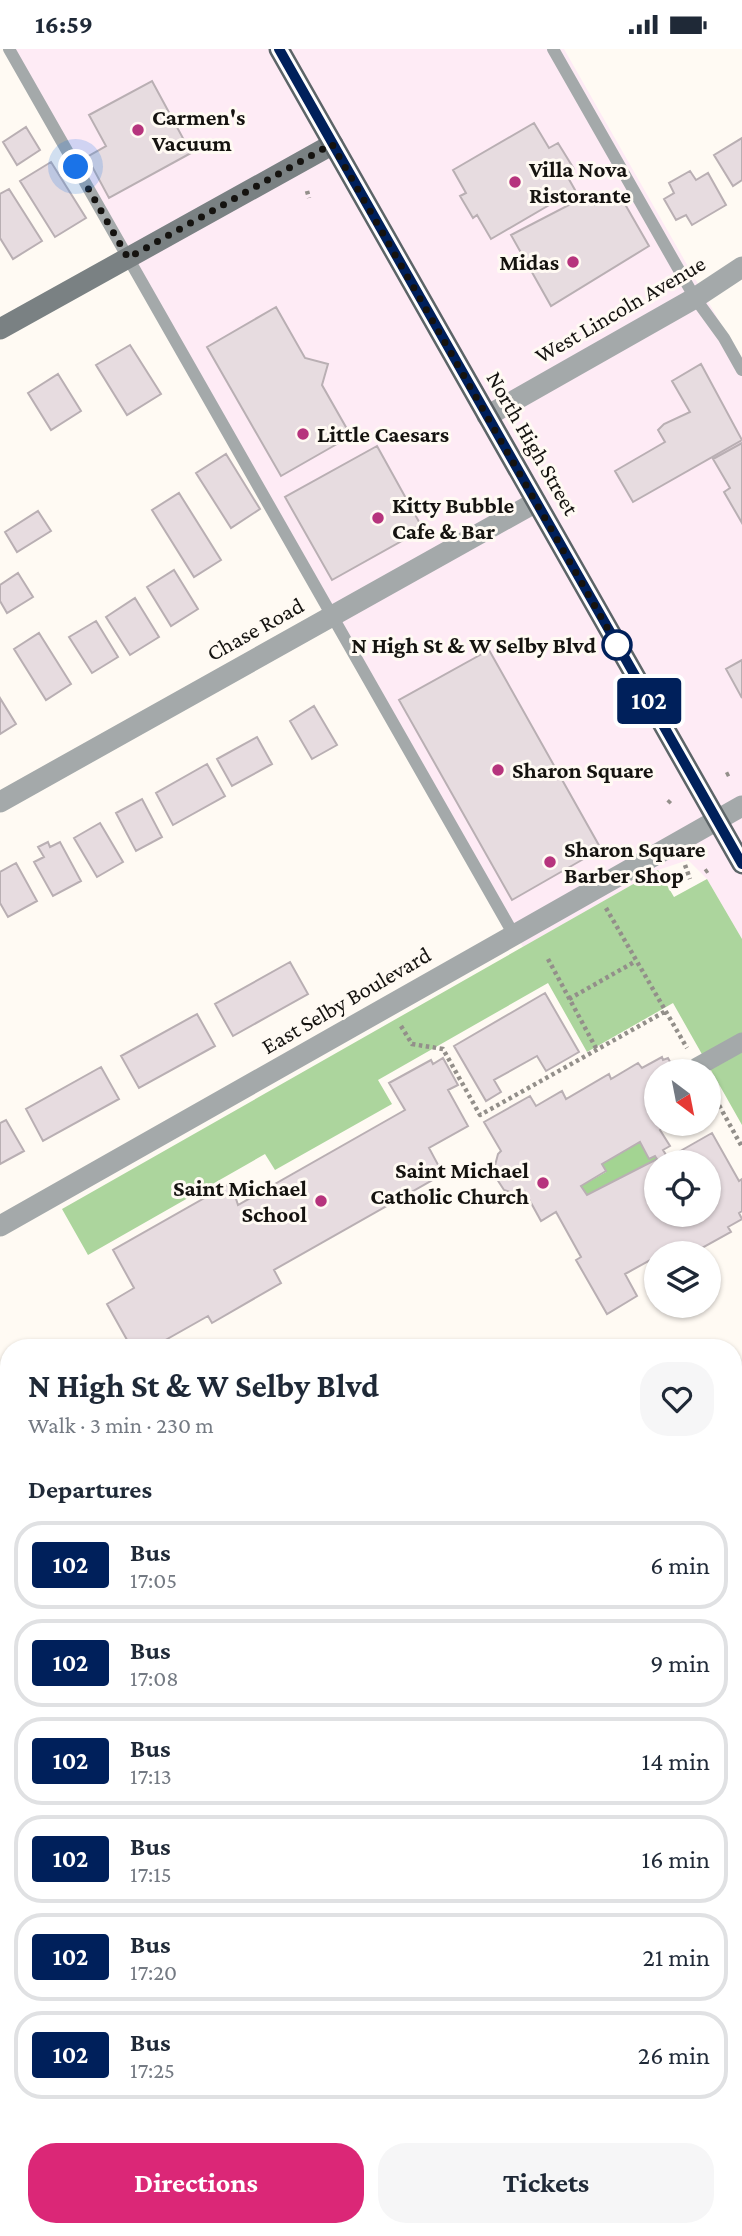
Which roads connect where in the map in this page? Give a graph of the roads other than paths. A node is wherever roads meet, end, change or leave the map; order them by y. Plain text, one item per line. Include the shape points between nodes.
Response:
1 (9, 49) edge
2 (279, 49) edge
3 (553, 49) edge
4 (332, 144) junction
5 (128, 258) junction
6 (742, 267) edge
7 (695, 298) junction
8 (0, 329) edge
9 (742, 370) edge
10 (487, 416) junction
11 (536, 502) junction
12 (332, 616) junction
13 (0, 801) edge
14 (742, 806) edge
15 (717, 820) junction
16 (742, 864) edge
17 (514, 935) junction
18 (742, 1042) edge
19 (712, 1059) edge
20 (0, 1227) edge

1 - 5 lane
2 - 4 main road, North High Street
3 - 7 lane
4 - 5 main road
4 - 10 main road, North High Street
5 - 8 main road
5 - 12 lane
6 - 7 street, West Lincoln Avenue
7 - 9 lane
7 - 10 street, West Lincoln Avenue
10 - 11 main road, North High Street
11 - 12 street, Chase Road
11 - 15 main road, North High Street
12 - 13 street, Chase Road
12 - 17 lane
14 - 15 street, East Selby Boulevard
15 - 16 main road, North High Street
15 - 17 street, East Selby Boulevard
17 - 20 street, East Selby Boulevard
18 - 19 street

